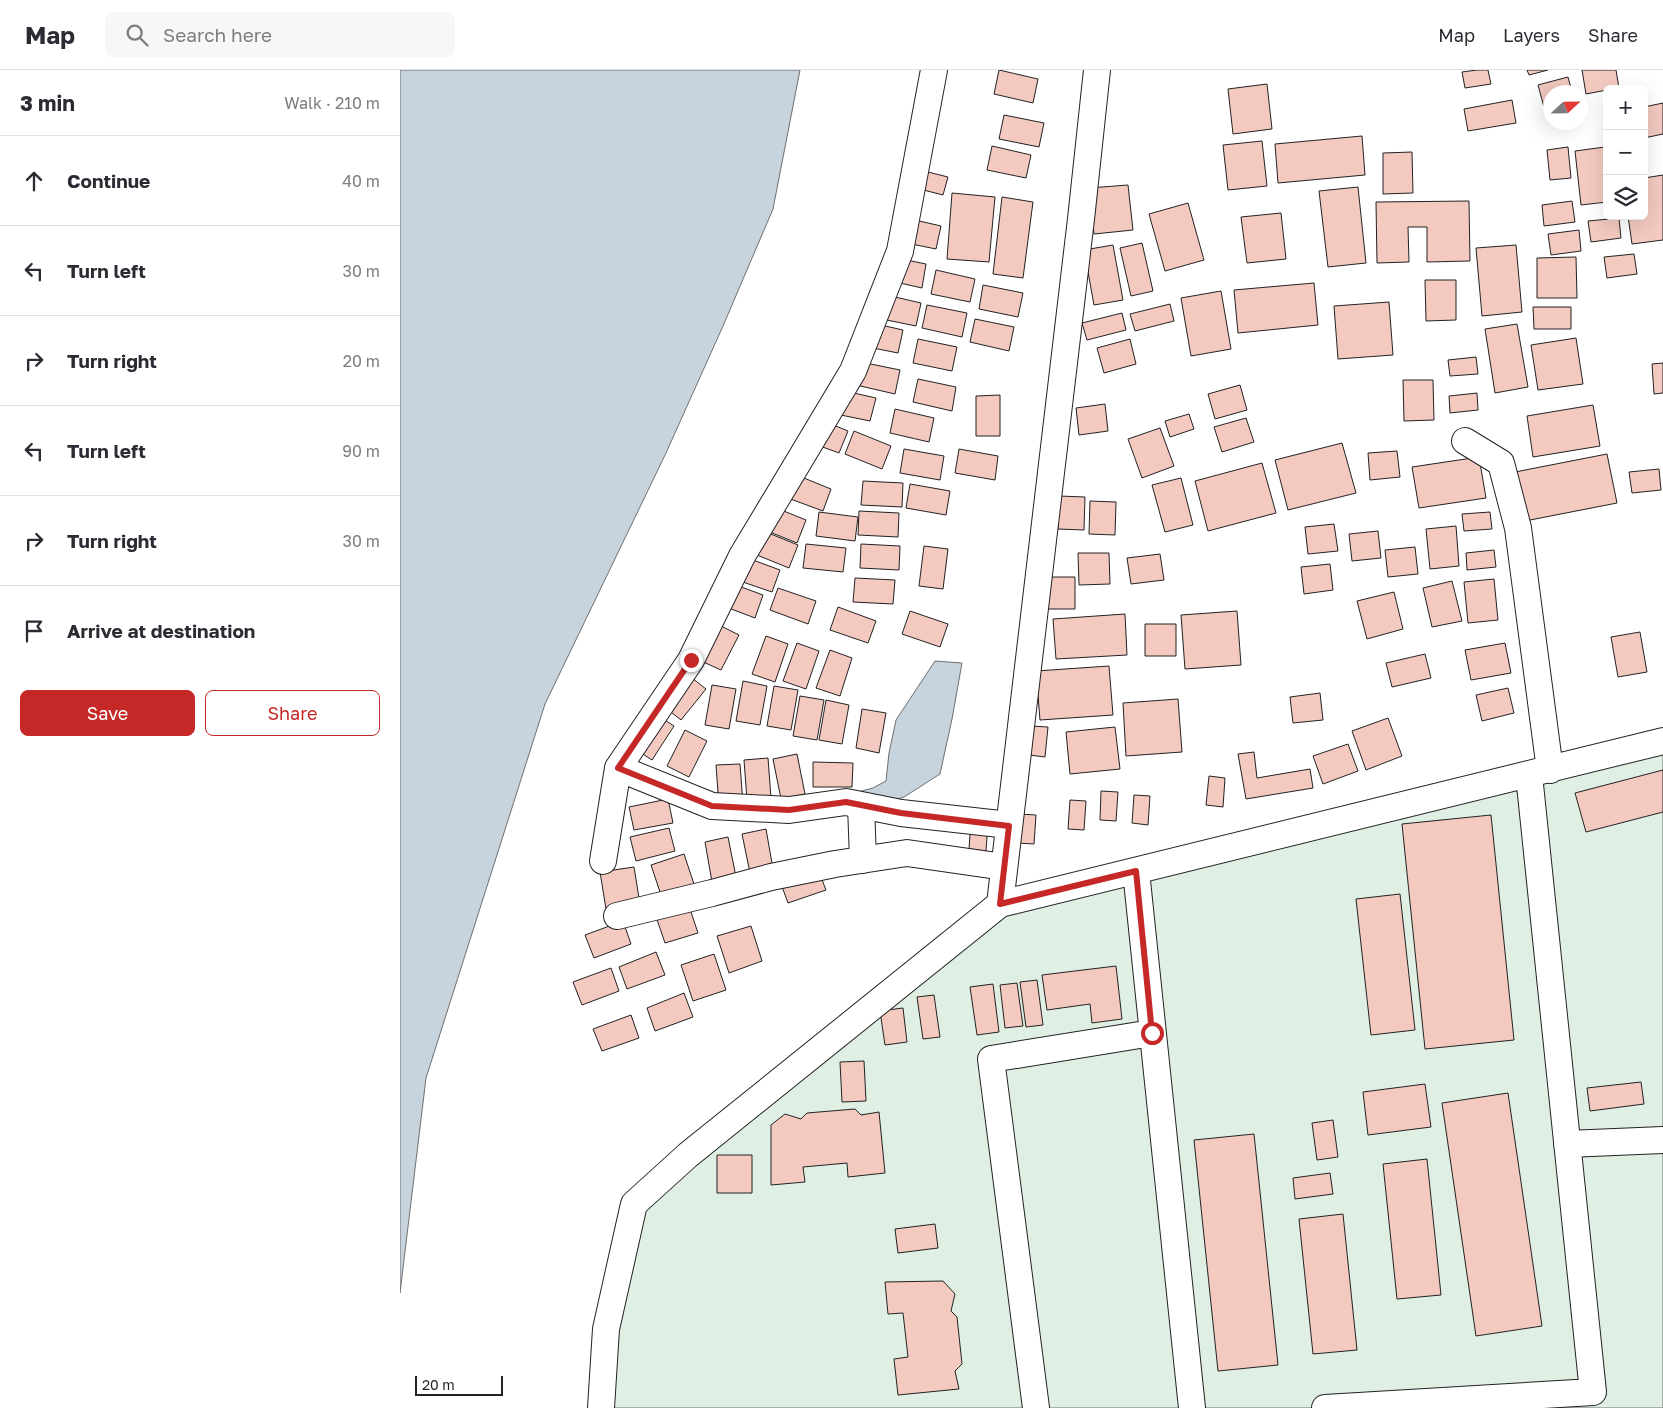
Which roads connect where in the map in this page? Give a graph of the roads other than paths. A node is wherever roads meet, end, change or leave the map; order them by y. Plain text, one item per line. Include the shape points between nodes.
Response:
1 (934, 70) edge
2 (1097, 70) edge
3 (1465, 441) dead end
4 (1663, 741) edge
5 (618, 768) junction
6 (1539, 772) junction
7 (861, 805) junction
8 (1009, 826) junction
9 (863, 860) junction
10 (603, 861) dead end
11 (1004, 868) junction
12 (1136, 871) junction
13 (1000, 904) junction
14 (617, 916) dead end
15 (1152, 1033) junction
16 (1663, 1140) edge
17 (1567, 1144) junction
18 (601, 1408) edge
19 (1036, 1408) edge
20 (1192, 1408) edge
21 (1324, 1408) edge

1 - 5 street via 900,251 853,371 742,556 691,660
2 - 8 street
3 - 6 street via 1501,463 1518,528
4 - 6 street
5 - 7 street via 712,806 789,810 846,802
5 - 10 street
6 - 12 street
6 - 17 street
7 - 8 street
7 - 9 street
8 - 11 street
9 - 11 street via 906,853
9 - 14 street via 771,876
11 - 13 street
12 - 13 street
12 - 15 street
13 - 18 street via 688,1155 634,1204 606,1329
15 - 19 street via 991,1059
15 - 20 street
16 - 17 street
17 - 21 street via 1593,1392

